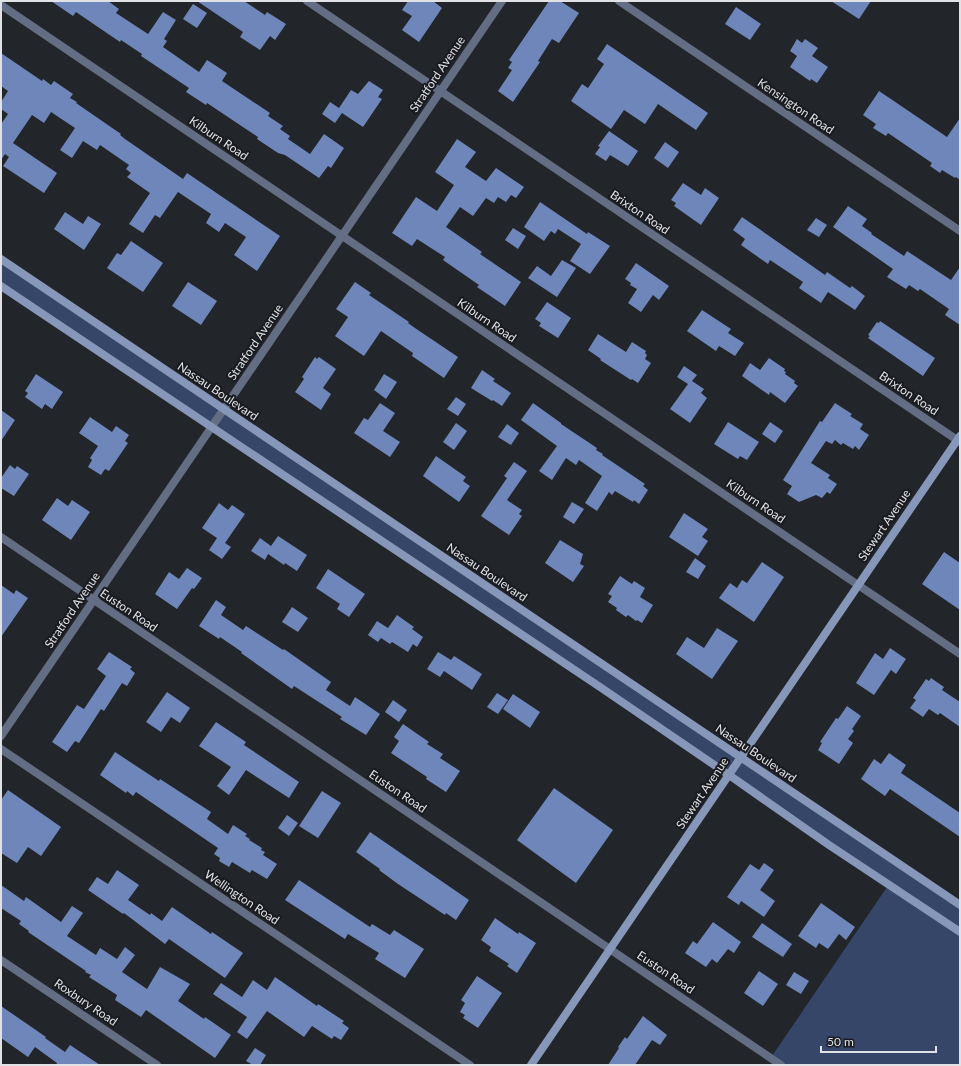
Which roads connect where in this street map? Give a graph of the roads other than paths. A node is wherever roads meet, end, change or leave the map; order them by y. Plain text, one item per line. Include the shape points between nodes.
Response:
1 (307, 1) edge
2 (502, 1) edge
3 (619, 1) edge
4 (1, 5) edge
5 (440, 91) junction
6 (960, 231) edge
7 (342, 236) junction
8 (1, 258) edge
9 (1, 286) edge
10 (224, 409) junction
11 (211, 428) junction
12 (959, 439) edge
13 (1, 537) edge
14 (858, 585) junction
15 (93, 600) junction
16 (960, 654) edge
17 (1, 736) edge
18 (1, 749) edge
19 (741, 758) junction
20 (729, 775) junction
21 (960, 905) edge
22 (960, 932) edge
23 (610, 949) junction
24 (1, 960) edge
25 (157, 1065) edge
26 (470, 1065) edge
27 (531, 1065) edge
28 (781, 1065) edge

1 - 5 street, Brixton Road
2 - 5 street, Stratford Avenue
3 - 6 street, Kensington Road
4 - 7 street, Kilburn Road
5 - 7 street, Stratford Avenue
5 - 12 street, Brixton Road
7 - 10 street, Stratford Avenue
7 - 14 street, Kilburn Road
8 - 10 main road, Nassau Boulevard
9 - 11 main road
10 - 11 street, Stratford Avenue
10 - 19 main road, Nassau Boulevard
11 - 15 street, Stratford Avenue
11 - 20 main road
12 - 14 main road, Stewart Avenue
13 - 15 street, Euston Road
14 - 16 street, Kilburn Road
14 - 19 main road, Stewart Avenue
15 - 17 street, Stratford Avenue
15 - 23 street, Euston Road
18 - 26 street, Wellington Road
19 - 20 main road, Stewart Avenue
19 - 21 main road, Nassau Boulevard
20 - 22 main road
20 - 23 main road, Stewart Avenue
23 - 27 main road, Stewart Avenue
23 - 28 street, Euston Road
24 - 25 street, Roxbury Road

